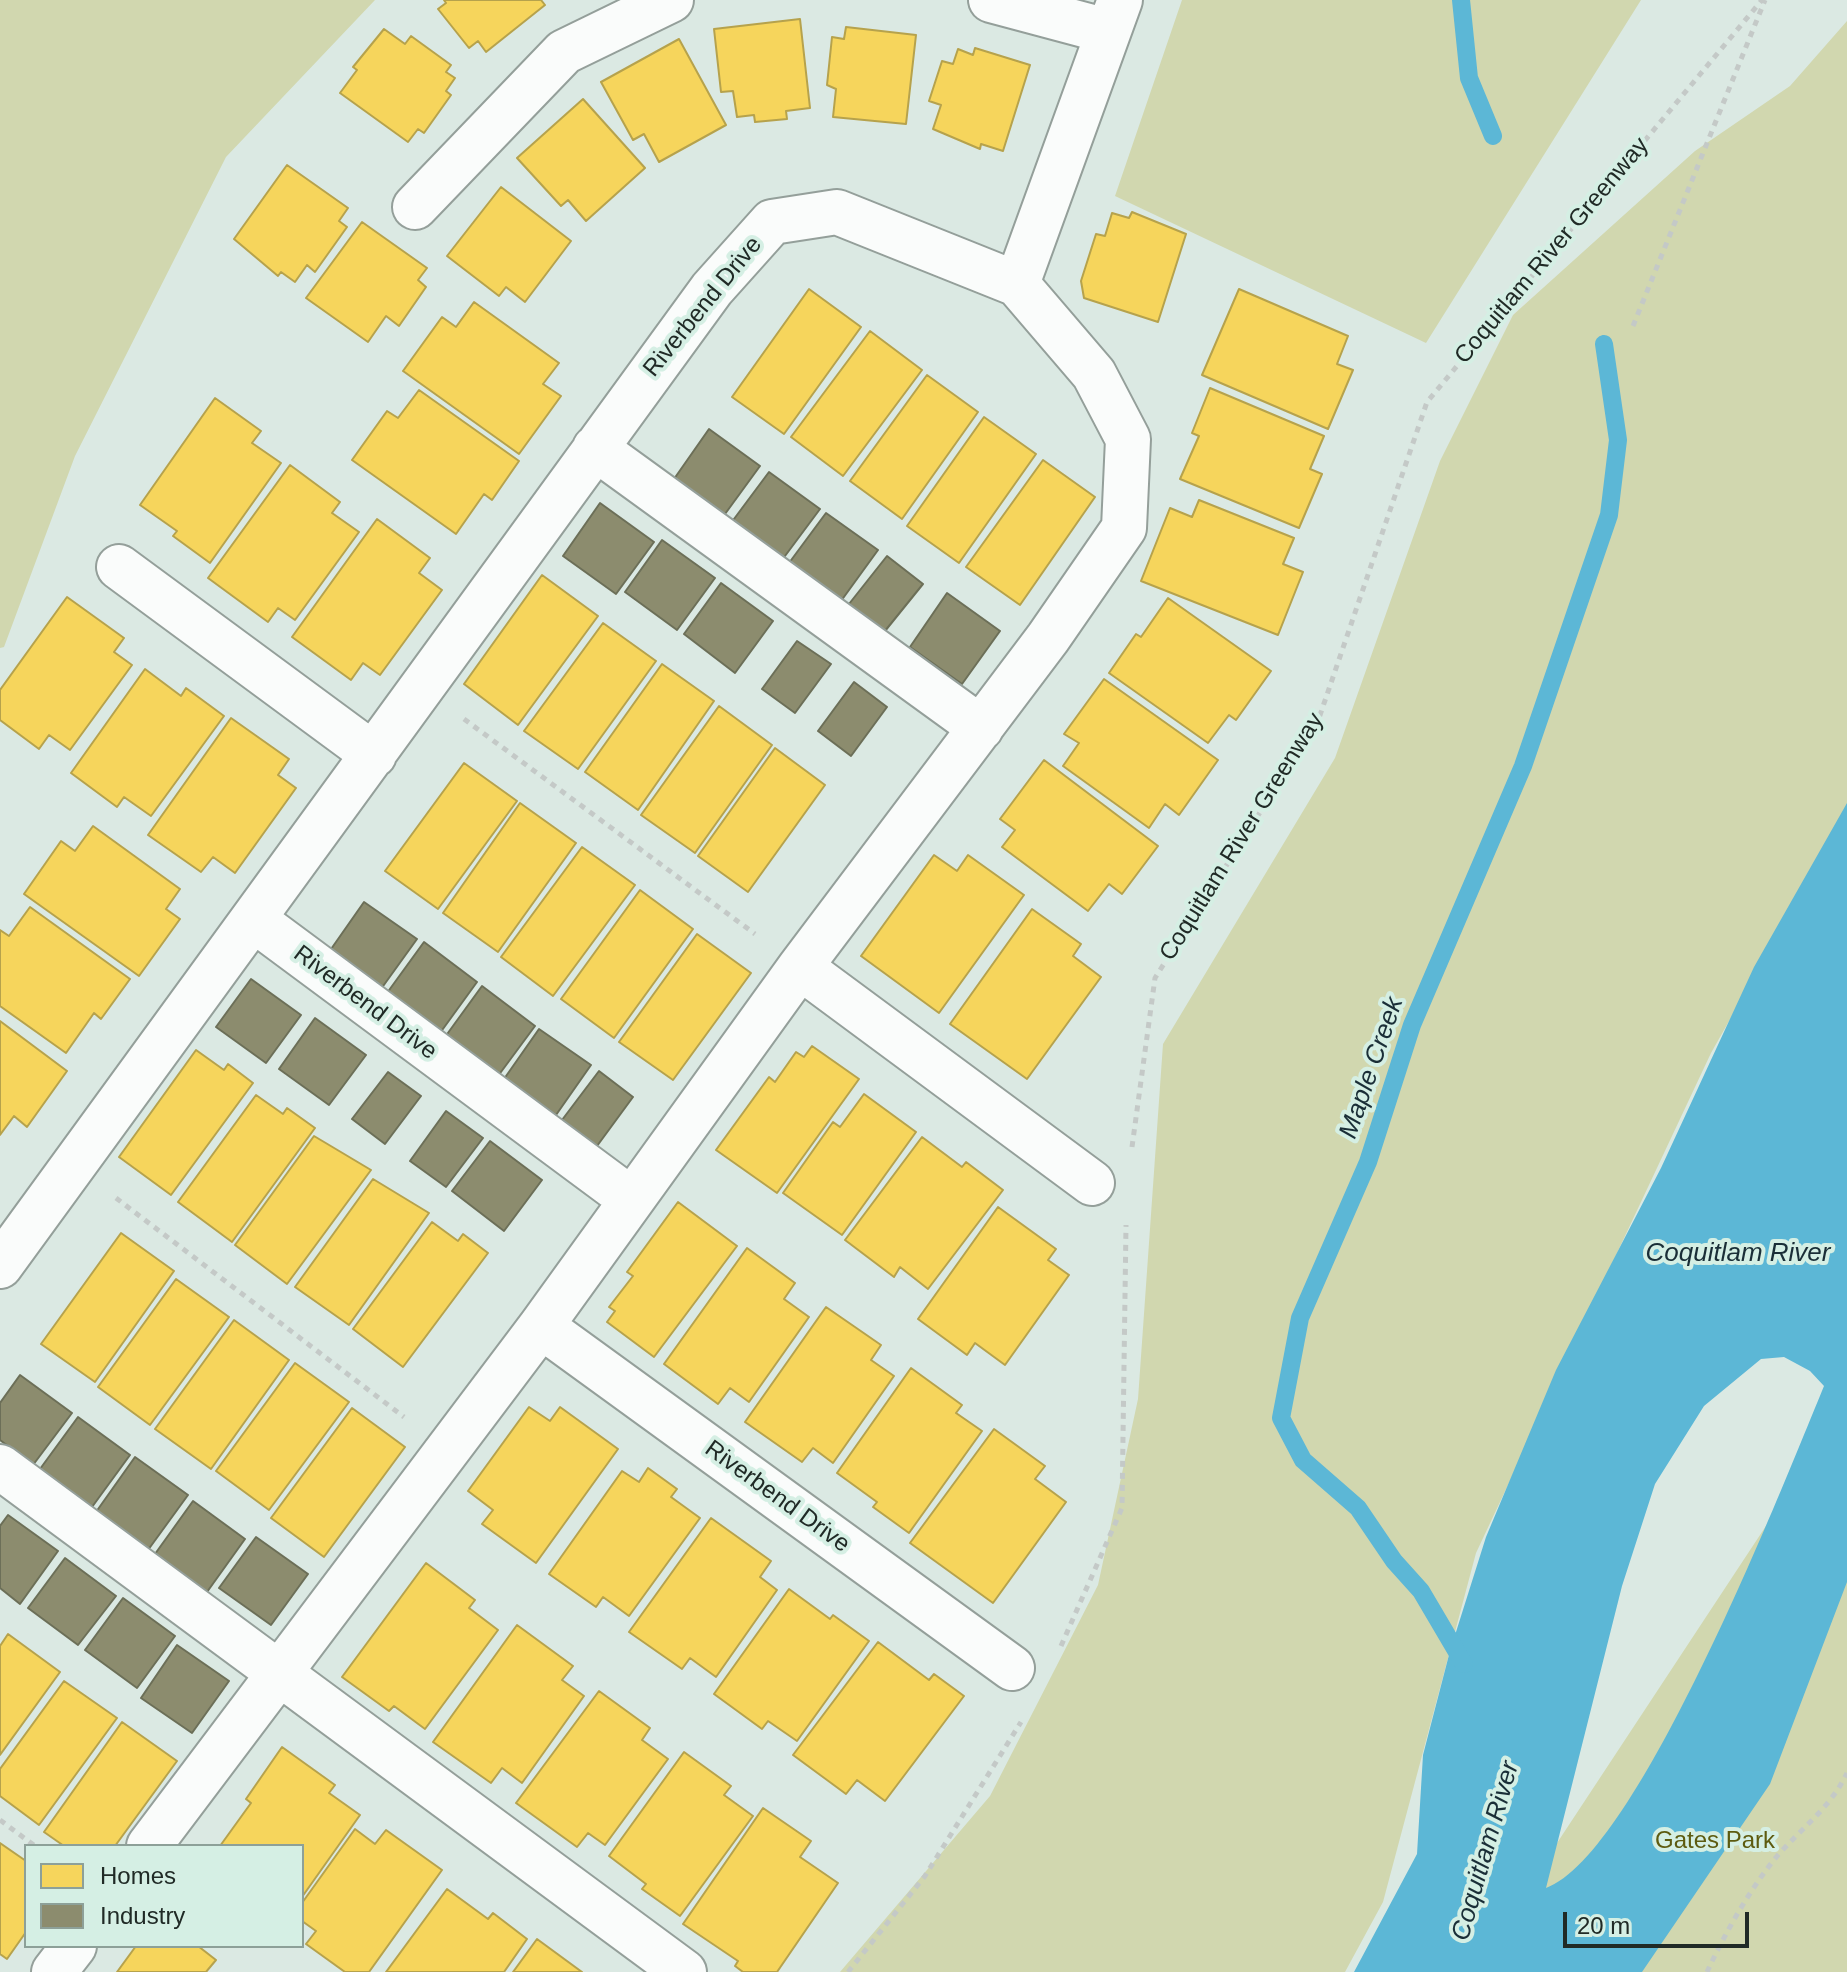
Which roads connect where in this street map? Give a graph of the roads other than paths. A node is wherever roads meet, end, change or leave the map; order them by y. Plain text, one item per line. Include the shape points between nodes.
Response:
1 (671, 0) edge
2 (991, 0) edge
3 (1113, 16) edge
4 (415, 207) dead end
5 (1017, 284) junction
6 (595, 448) junction
7 (119, 567) dead end
8 (981, 728) junction
9 (374, 755) junction
10 (253, 919) junction
11 (800, 967) junction
12 (1109, 1196) road end
13 (632, 1200) junction
14 (0, 1266) edge
15 (541, 1326) junction
16 (0, 1467) edge
17 (1012, 1668) dead end
18 (279, 1673) junction
19 (151, 1844) edge
20 (72, 1948) edge
21 (54, 1972) edge
22 (684, 1972) edge

1 - 4 street via 564,52
2 - 3 street
3 - 5 street
5 - 6 street, Riverbend Drive via 837,212 772,222 712,289
5 - 8 street, Riverbend Drive via 1094,374 1128,439 1124,528
6 - 8 street
6 - 9 street, Riverbend Drive
7 - 9 street
8 - 11 street, Riverbend Drive
9 - 10 street, Riverbend Drive
10 - 13 street, Riverbend Drive
10 - 14 street, Riverbend Drive
11 - 12 street
11 - 13 street, Riverbend Drive
13 - 15 street, Riverbend Drive
15 - 17 street, Riverbend Drive
15 - 18 street, Riverbend Drive
16 - 18 street
18 - 19 street, Riverbend Drive
18 - 22 street
20 - 21 street

